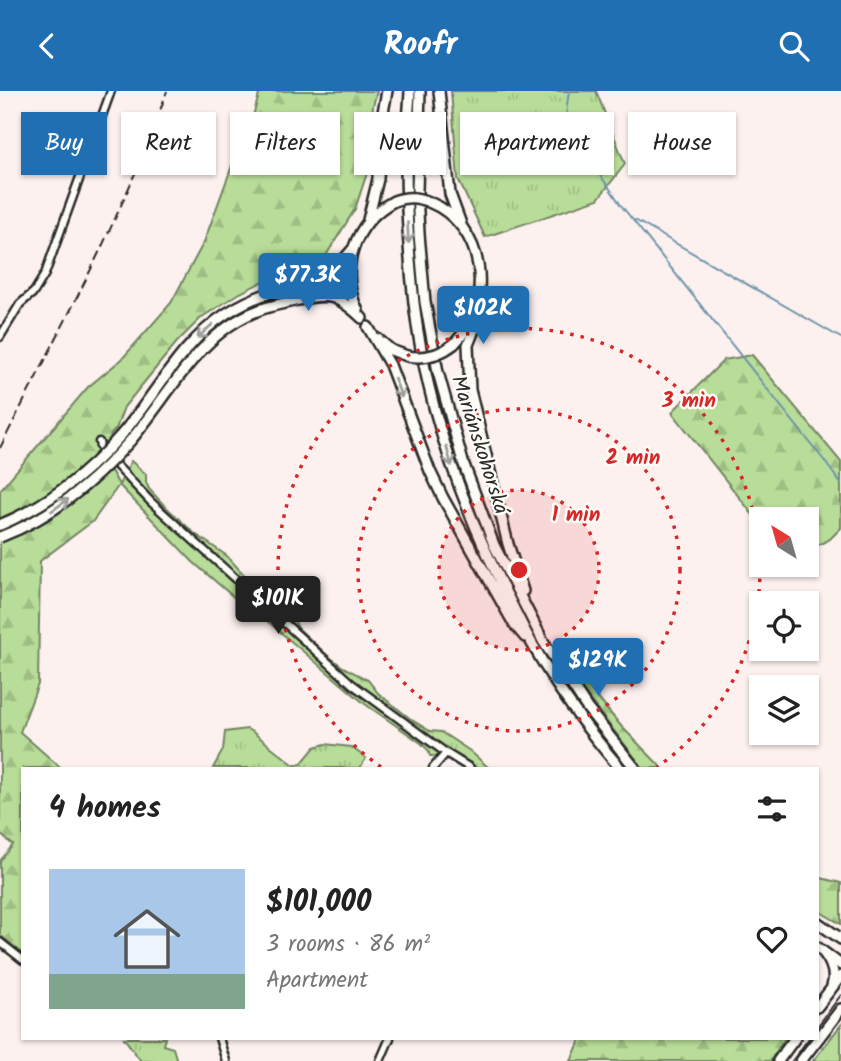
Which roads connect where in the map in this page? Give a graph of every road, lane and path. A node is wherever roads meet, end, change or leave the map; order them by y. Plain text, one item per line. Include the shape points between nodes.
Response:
1 (111, 91) edge
2 (387, 91) edge
3 (410, 91) edge
4 (420, 91) edge
5 (439, 91) edge
6 (367, 221) junction
7 (461, 226) junction
8 (353, 250) junction
9 (477, 306) junction
10 (362, 318) junction
11 (368, 327) junction
12 (0, 337) edge
13 (117, 466) dead end
14 (0, 525) edge
15 (0, 537) edge
16 (543, 641) junction
17 (534, 647) junction
18 (446, 753) junction
19 (434, 767) edge
20 (468, 767) edge
21 (619, 767) edge
22 (634, 767) edge
23 (819, 923) edge
24 (841, 939) edge
25 (0, 942) edge
26 (820, 950) edge
27 (21, 958) edge
28 (841, 965) edge
29 (841, 976) edge
30 (832, 988) junction
31 (819, 1004) edge
32 (841, 1009) edge
33 (819, 1038) edge
34 (220, 1040) edge
35 (389, 1040) edge
36 (794, 1040) edge
37 (817, 1040) edge
38 (226, 1061) edge
39 (380, 1061) edge
40 (778, 1061) edge
41 (801, 1061) edge

1 - 12 street via 46,274
2 - 6 main road via 378,179
3 -> 17 main road, Mariánskohorská via 408,235 427,374 452,467 484,549
4 - 16 main road, Mariánskohorská via 419,234 438,372 463,463 494,545
5 - 7 main road via 450,194
6 - 7 main road, bridge via 405,198 422,199 446,210
6 - 8 main road
7 - 9 main road via 479,270
8 - 10 main road via 351,292
8 -> 14 main road, bridge via 320,281 265,294 215,322 195,340 105,454 68,486
9 - 11 main road, bridge via 466,331 454,344 429,356 391,350
9 - 16 main road via 478,320 468,345 470,390 517,576 542,629
10 - 11 main road
15 -> 10 main road, bridge via 74,496 100,473 204,348 232,324 267,307 322,296 339,299
11 -> 17 main road via 390,366 443,498 514,624
13 - 18 street via 352,684
16 - 22 main road, Mariánskohorská via 587,708
17 - 21 main road, Mariánskohorská
18 - 19 street
18 - 20 street
23 - 24 main road
25 - 27 street
26 - 28 main road
26 - 30 main road via 834,974
29 - 30 main road
30 - 31 main road
32 - 33 main road
34 - 38 street
35 - 39 street
36 - 40 main road
37 - 41 main road

